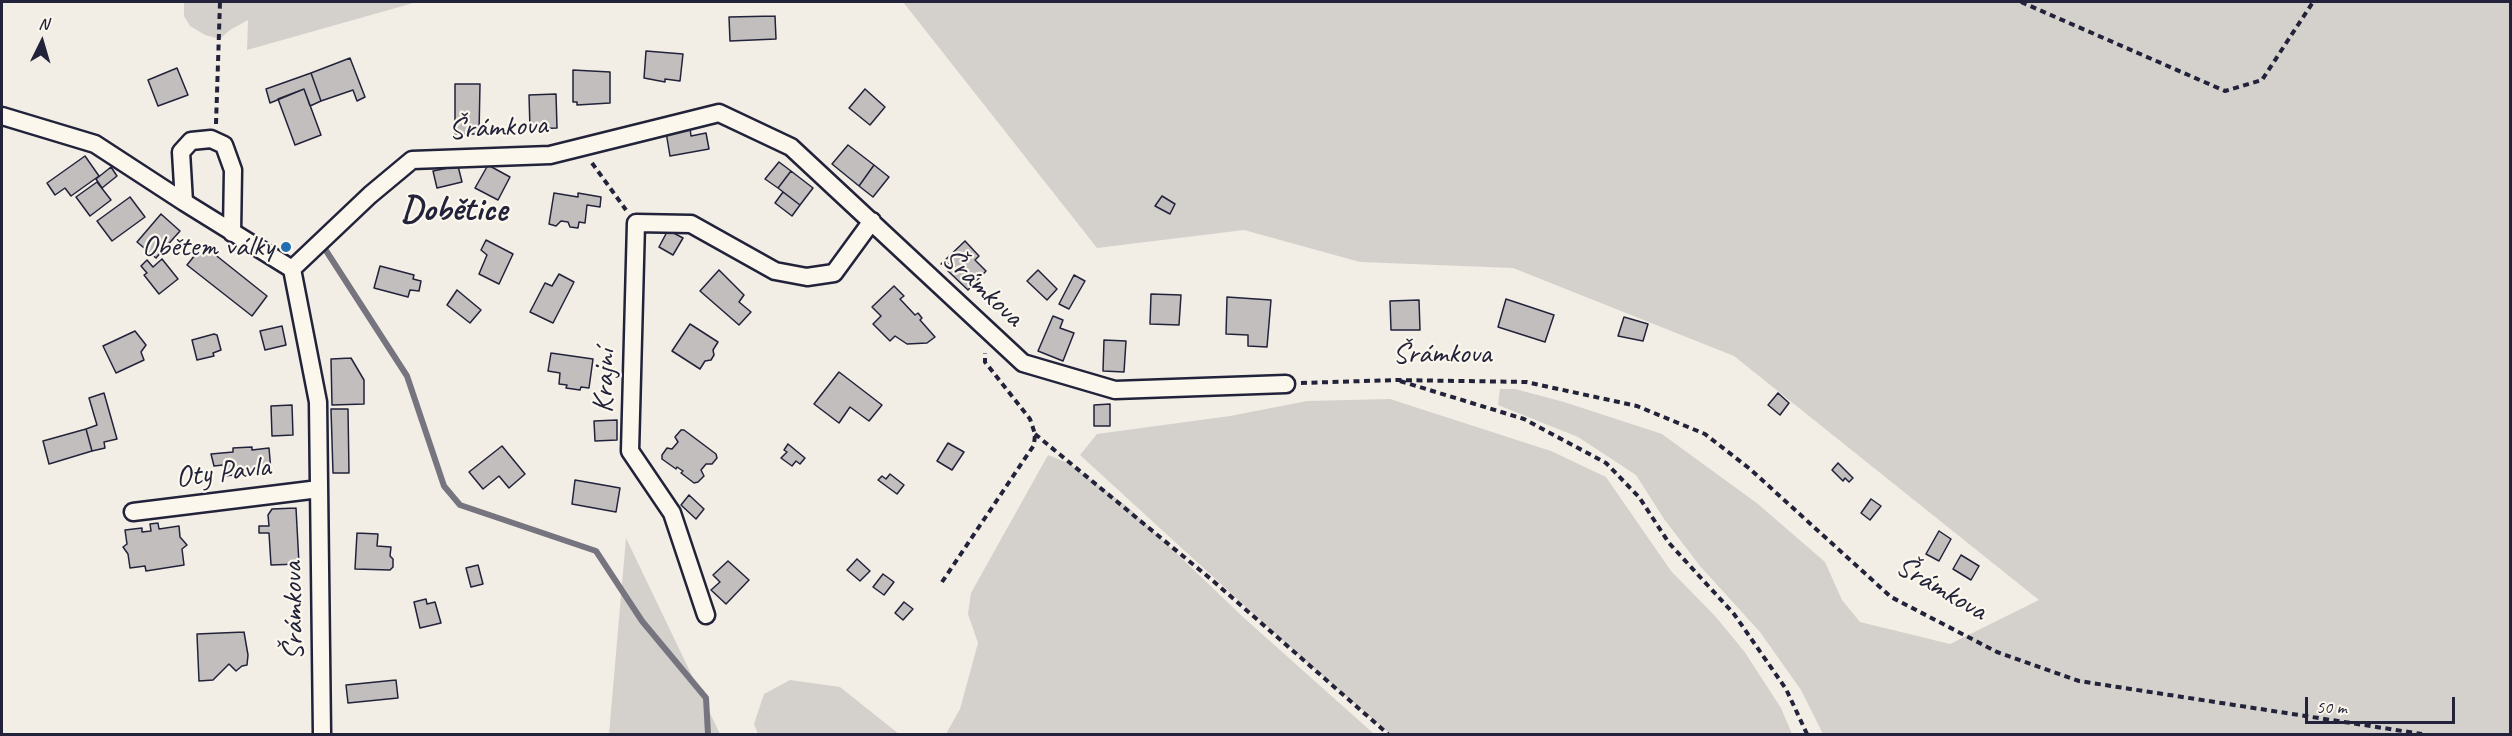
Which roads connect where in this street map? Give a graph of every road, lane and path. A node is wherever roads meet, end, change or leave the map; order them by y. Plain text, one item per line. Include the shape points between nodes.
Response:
1 (220, 2) edge
2 (2021, 2) edge
3 (2313, 2) edge
4 (2, 116) edge
5 (211, 139) junction
6 (583, 147) junction
7 (184, 202) junction
8 (872, 221) junction
9 (636, 223) junction
10 (232, 233) junction
11 (292, 269) junction
12 (986, 328) junction
13 (1397, 380) junction
14 (1286, 384) joint
15 (1035, 434) junction
16 (319, 489) junction
17 (133, 512) dead end
18 (942, 582) dead end
19 (706, 615) dead end
20 (322, 735) edge
21 (1388, 735) edge
22 (1807, 735) edge
23 (2422, 735) edge

1 - 5 path via 218,119
2 - 3 path via 2225,91 2262,81
4 - 7 street via 95,144
5 - 7 street via 191,141 181,152
5 - 10 street via 224,146 233,170
6 - 8 street, Šrámkova via 719,113 791,147
6 - 9 path
6 - 11 street, Šrámkova via 550,155 412,160
7 - 10 street
8 - 9 street via 834,273 807,277 775,271 691,224
8 - 12 street, Šrámkova
9 - 19 street, Krajní via 630,451 672,513
10 - 11 street
11 - 16 street, Šrámkova via 318,402
12 - 14 street, Šrámkova via 1023,363 1115,390
12 - 15 path via 985,362 1030,419
13 - 14 path, Šrámkova
13 - 22 path via 1524,419 1606,463 1639,497 1669,543 1734,614 1786,689
13 - 23 path, Šrámkova via 1526,382 1636,406 1705,435 1750,469 1891,597 1997,652 2079,681
15 - 18 path via 1034,445
15 - 21 path via 1212,580
16 - 17 street, Oty Pavla
16 - 20 street, Šrámkova

